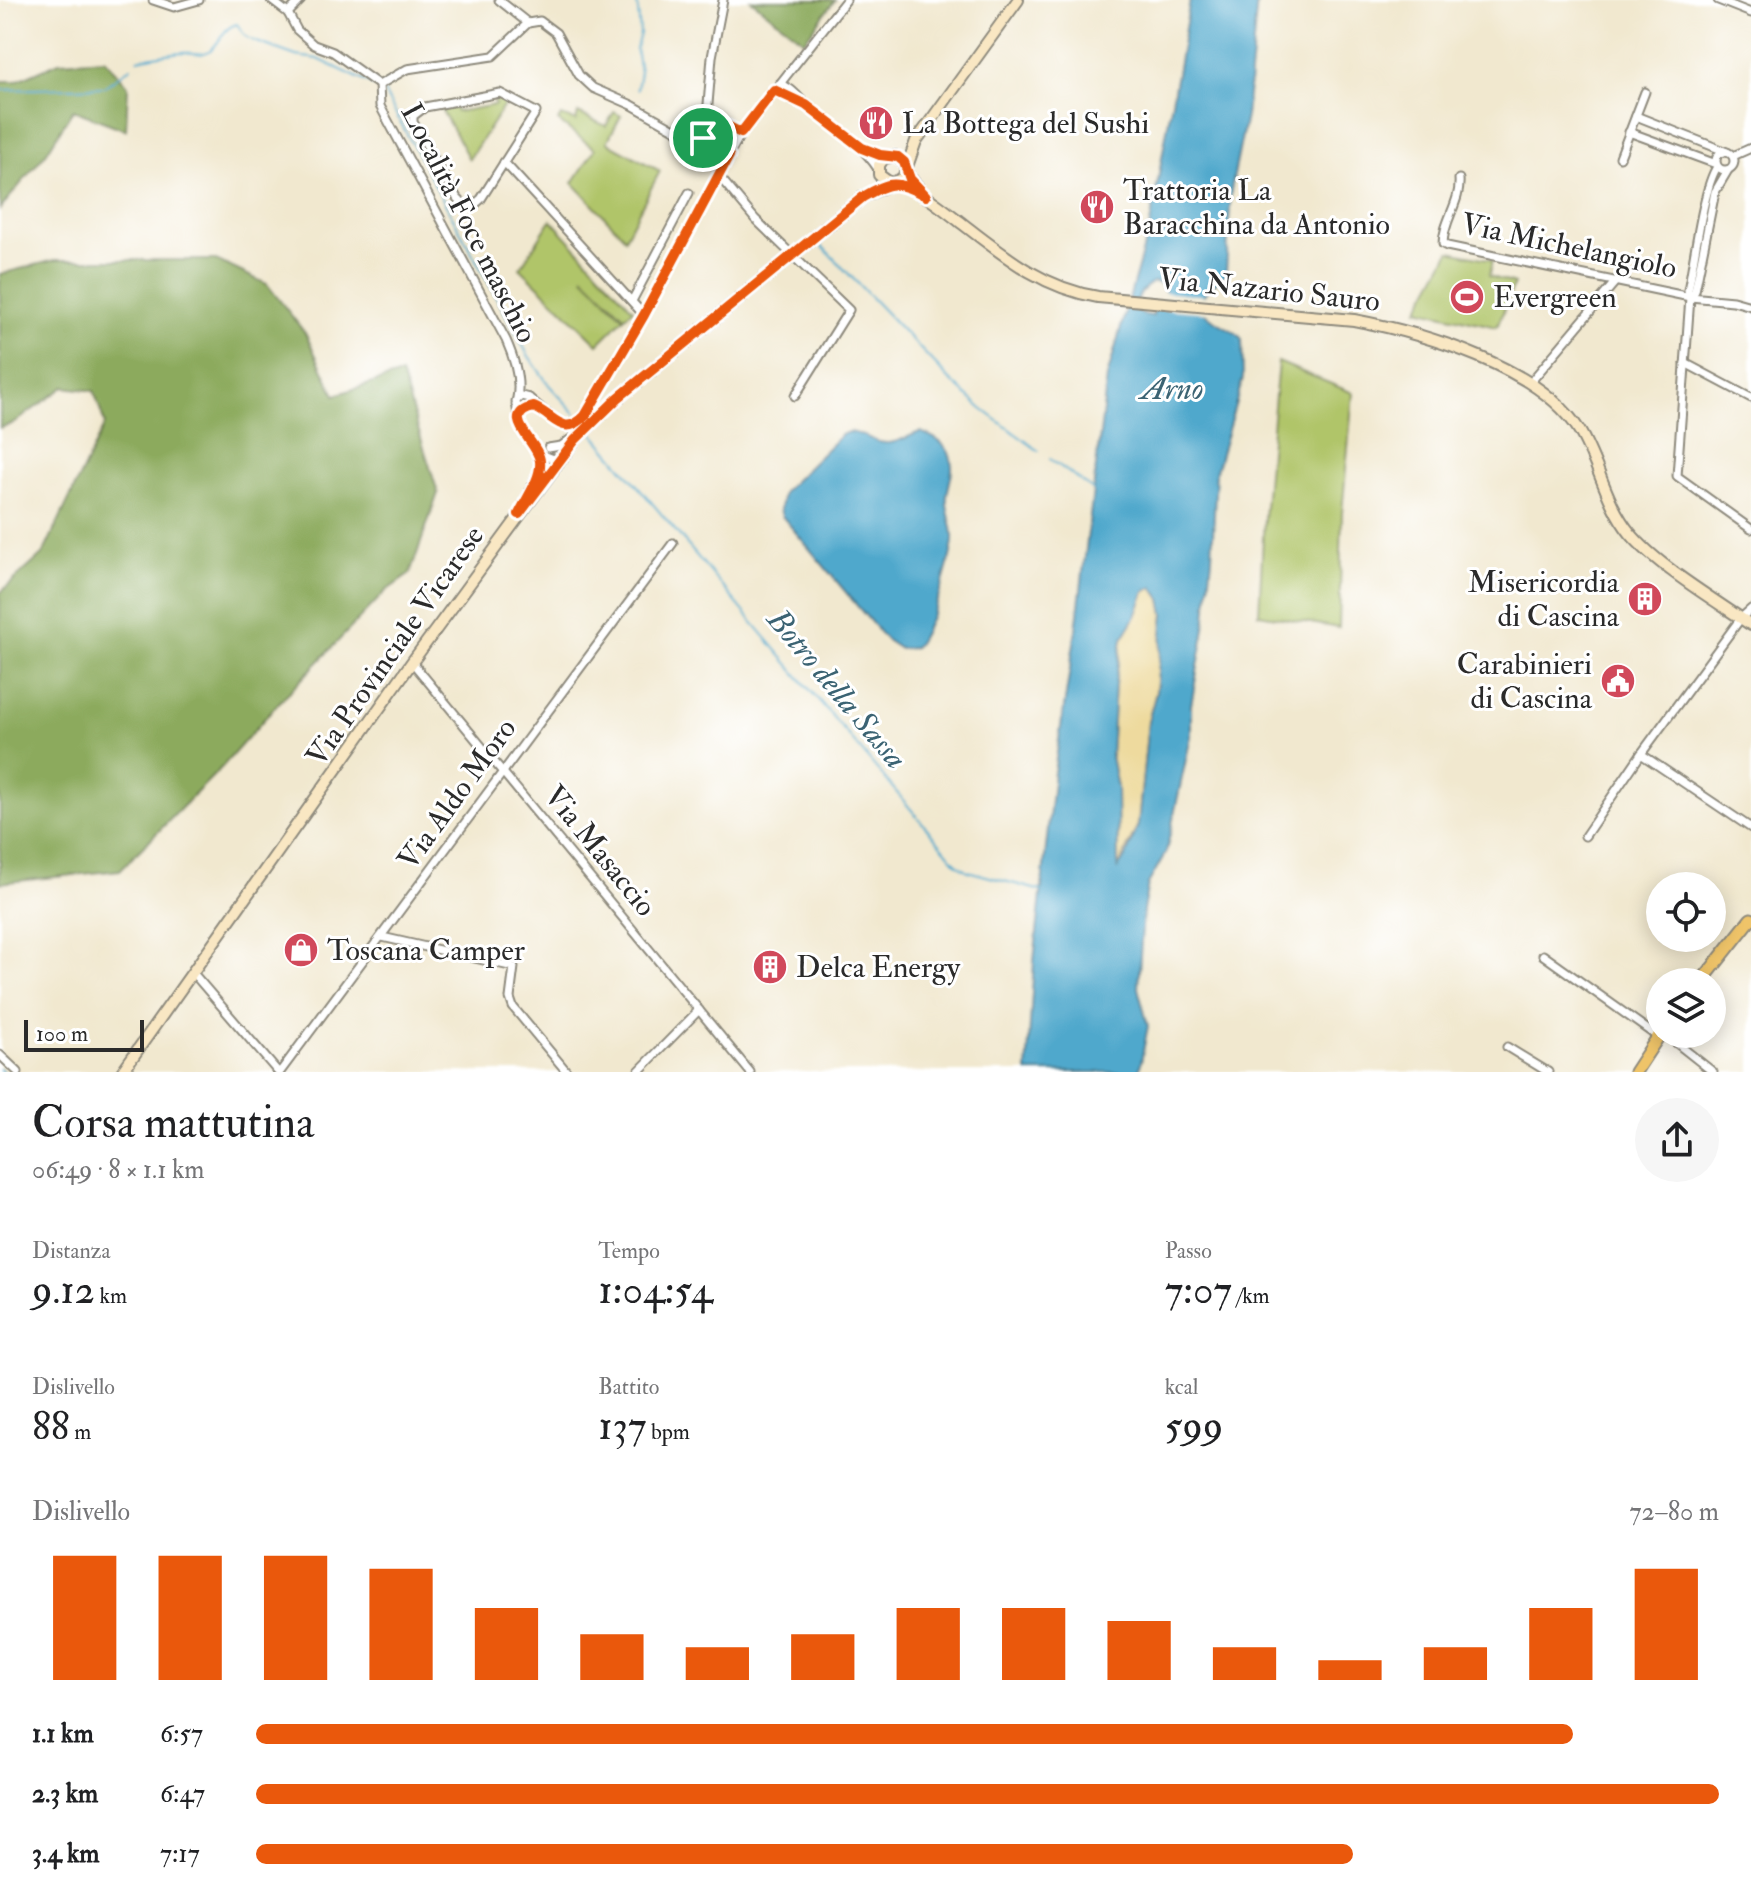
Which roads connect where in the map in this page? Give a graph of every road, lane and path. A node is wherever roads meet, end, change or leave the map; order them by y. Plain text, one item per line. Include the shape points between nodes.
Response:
1 (153, 0) edge
2 (199, 0) edge
3 (271, 0) edge
4 (301, 0) edge
5 (499, 0) edge
6 (723, 0) edge
7 (846, 0) edge
8 (1018, 0) edge
9 (1718, 0) edge
10 (288, 13) junction
11 (1751, 13) edge
12 (528, 23) junction
13 (789, 72) junction
14 (379, 85) junction
15 (776, 87) junction
16 (794, 92) junction
17 (1645, 92) dead end
18 (806, 105) junction
19 (707, 116) junction
20 (1636, 116) junction
21 (1629, 132) junction
22 (741, 133) junction
23 (703, 138) junction
24 (916, 141) junction
25 (862, 148) junction
26 (1751, 148) edge
27 (1730, 154) junction
28 (729, 156) junction
29 (892, 156) junction
30 (1620, 157) dead end
31 (504, 162) junction
32 (1717, 165) junction
33 (878, 170) junction
34 (906, 170) junction
35 (1728, 170) junction
36 (718, 175) junction
37 (1459, 179) dead end
38 (893, 183) junction
39 (689, 193) dead end
40 (926, 196) junction
41 (863, 197) junction
42 (792, 255) junction
43 (1616, 281) junction
44 (1690, 297) junction
45 (632, 301) junction
46 (1751, 306) edge
47 (644, 315) junction
48 (1685, 363) junction
49 (1534, 378) dead end
50 (795, 396) dead end
51 (1751, 398) edge
52 (522, 399) junction
53 (539, 408) junction
54 (526, 409) junction
55 (595, 420) junction
56 (519, 421) junction
57 (527, 435) junction
58 (536, 448) junction
59 (548, 448) junction
60 (559, 460) junction
61 (519, 514) junction
62 (1751, 529) edge
63 (673, 543) dead end
64 (1751, 609) edge
65 (1746, 622) edge
66 (412, 662) junction
67 (1641, 754) junction
68 (502, 771) junction
69 (1751, 828) edge
70 (1585, 836) dead end
71 (1751, 919) edge
72 (382, 937) junction
73 (1543, 955) dead end
74 (1712, 968) edge
75 (193, 973) junction
76 (699, 1010) junction
77 (1646, 1025) edge
78 (1507, 1047) dead end
79 (1652, 1048) edge
80 (1679, 1048) edge
81 (0, 1055) edge
82 (18, 1072) edge
83 (122, 1072) edge
84 (279, 1072) edge
85 (567, 1072) edge
86 (638, 1072) edge
87 (750, 1072) edge
88 (1548, 1072) edge
89 (1635, 1072) edge
90 (1713, 1072) edge

1 - 2 street via 174,7
3 - 10 street
4 - 10 street
5 - 12 street
6 - 19 street
7 - 13 street
8 - 24 main road
9 - 11 street
10 - 14 street via 314,45
12 - 14 street via 493,56 407,69
12 - 23 street via 543,22 556,33 579,75 593,88 687,136
13 - 15 street
13 - 16 street
14 - 52 street, Località Foce maschio via 380,106 506,340
15 - 16 street
15 - 18 street
15 - 22 street
16 - 18 street
17 - 20 street
18 - 25 street
19 - 22 street
19 - 23 street
20 - 21 street
20 - 27 street
21 - 30 street
21 - 32 street
22 - 28 street
23 - 28 street
24 - 29 main road
24 - 34 main road
25 - 29 street
25 - 33 street
26 - 27 street
27 - 32 street via 1717,156
27 - 35 street via 1734,164
28 - 36 street
29 - 33 main road via 881,161
29 - 34 main road via 904,162
31 - 31 street via 476,204 463,204 413,122 414,114 500,93 536,112
31 - 45 street
32 - 35 street
32 - 44 street
33 - 38 main road via 882,179
33 - 41 main road, Via Provinciale Vicarese
34 - 38 main road
34 - 40 main road, Via Nazario Sauro
35 - 44 street via 1715,192
36 - 42 street
36 - 47 street
37 - 43 street, Via Michelangiolo via 1443,244
38 - 40 main road, Via Nazario Sauro
38 - 41 main road, Via Provinciale Vicarese
39 - 45 street
40 - 65 main road, Via Nazario Sauro via 1034,276 1065,290 1354,320 1454,347 1539,388 1577,428 1613,509 1632,536
41 - 42 main road, Via Provinciale Vicarese
42 - 50 street via 849,310
42 - 55 main road, Via Provinciale Vicarese
43 - 44 street, Via Michelangiolo
43 - 49 street
44 - 46 street, Via Michelangiolo
44 - 48 street
45 - 47 street
47 - 53 street via 578,423 560,424
48 - 51 street
48 - 62 street via 1677,476
52 - 53 street
52 - 54 street via 530,404
52 - 56 street
53 - 54 street
54 - 56 street
55 - 59 street via 565,444
55 - 60 main road, Via Provinciale Vicarese
56 - 57 street
57 - 58 street
57 - 59 street
58 - 60 street
58 - 61 street via 540,470
59 - 60 street
60 - 61 main road, Via Provinciale Vicarese
61 - 66 main road, Via Provinciale Vicarese
63 - 68 street, Via Aldo Moro
64 - 65 street
65 - 67 street
66 - 68 street, Via Masaccio
66 - 75 main road, Via Provinciale Vicarese
67 - 69 street
67 - 70 street
68 - 72 street, Via Aldo Moro
68 - 76 street, Via Masaccio
71 - 74 main road
72 - 84 street, Via Aldo Moro
72 - 85 street via 514,967 513,1007
73 - 77 street
75 - 83 main road, Via Provinciale Vicarese
75 - 84 street
76 - 86 street
76 - 87 street, Via Masaccio
78 - 88 street
79 - 89 main road
80 - 90 street
81 - 82 street

